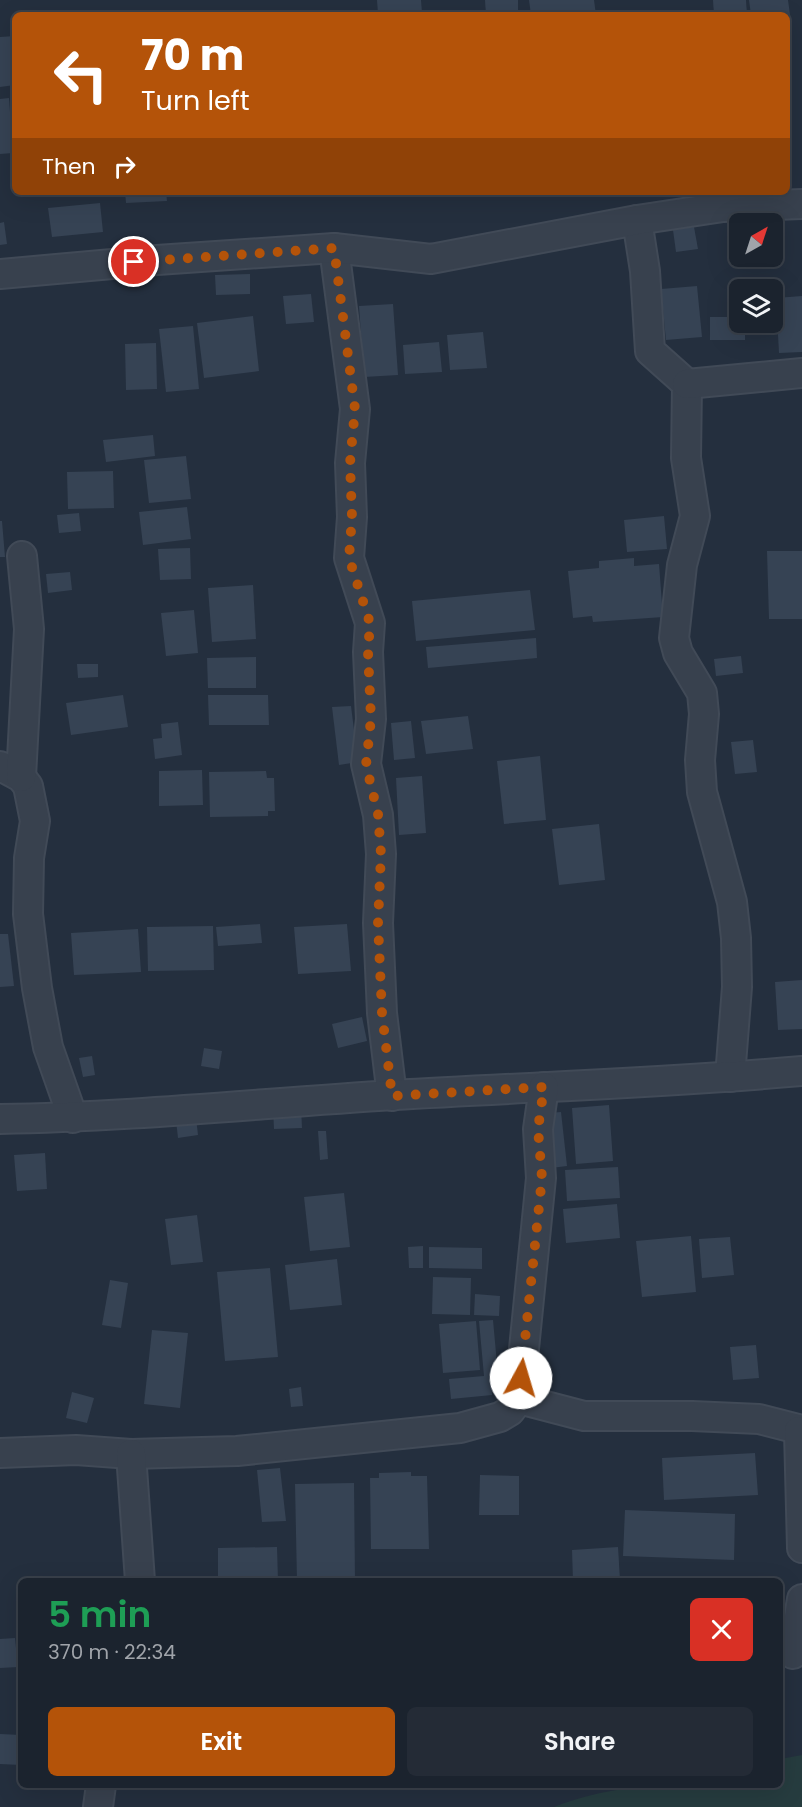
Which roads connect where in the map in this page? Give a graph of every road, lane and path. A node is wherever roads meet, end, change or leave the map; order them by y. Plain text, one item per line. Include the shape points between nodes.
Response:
1 (802, 204) edge
2 (637, 220) junction
3 (334, 248) junction
4 (0, 274) edge
5 (802, 373) edge
6 (687, 384) junction
7 (22, 556) dead end
8 (11, 771) edge
9 (802, 1071) edge
10 (730, 1077) junction
11 (544, 1087) junction
12 (392, 1096) junction
13 (73, 1118) junction
14 (0, 1119) edge
15 (519, 1400) junction
16 (800, 1430) edge
17 (0, 1453) edge
18 (131, 1454) junction
19 (802, 1548) edge
20 (140, 1578) edge
21 (802, 1599) edge
22 (793, 1654) dead end
23 (101, 1788) edge
24 (98, 1807) edge

1 - 2 street via 723,207
2 - 3 street via 431,259
2 - 6 street via 650,351
3 - 4 street
3 - 12 street via 355,409 349,558 370,623 371,719 366,765 378,814 382,1013
5 - 6 street
6 - 10 street via 686,458 695,516 682,565 674,638 681,659 702,693 702,792 732,902 737,987
7 - 8 street via 29,629
8 - 13 street via 28,786 35,821 29,858 28,914 37,988 48,1047
9 - 10 street
10 - 11 street
11 - 12 street
11 - 15 street via 538,1129 542,1178
12 - 13 street
13 - 14 street
15 - 16 street via 584,1416 759,1419
15 - 18 street via 500,1417 460,1428 237,1451
16 - 19 street
17 - 18 street via 76,1450
18 - 20 street
21 - 22 street
23 - 24 street

